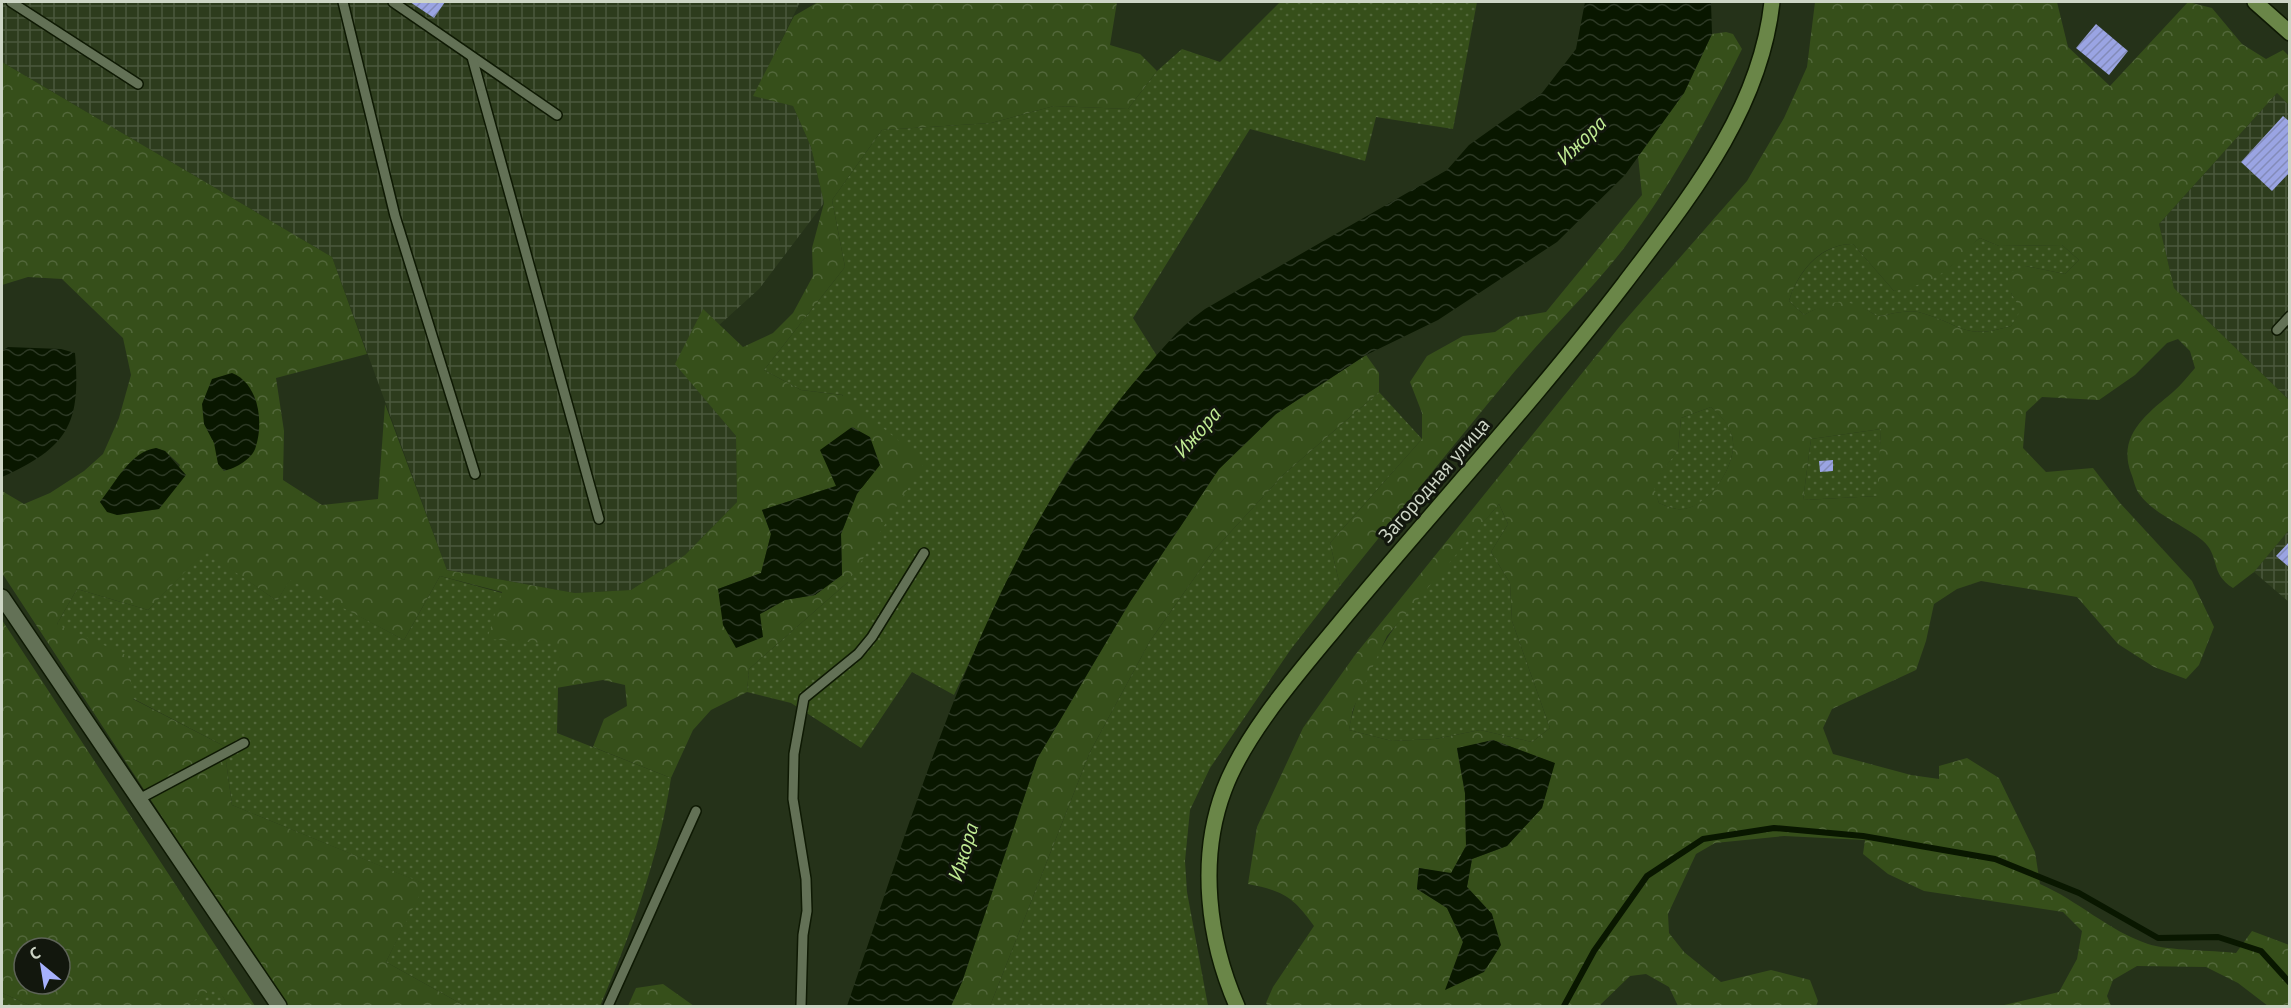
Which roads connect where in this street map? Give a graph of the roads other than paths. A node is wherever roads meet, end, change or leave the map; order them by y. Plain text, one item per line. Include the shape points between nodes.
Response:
1 (11, 2) edge
2 (343, 2) edge
3 (393, 2) edge
4 (1772, 2) edge
5 (2255, 2) edge
6 (2289, 33) edge
7 (472, 57) junction
8 (138, 84) dead end
9 (557, 115) dead end
10 (2289, 316) edge
11 (2277, 330) dead end
12 (475, 474) dead end
13 (599, 519) dead end
14 (924, 553) dead end
15 (2, 597) edge
16 (244, 743) dead end
17 (139, 799) junction
18 (696, 811) dead end
19 (279, 1006) edge
20 (608, 1006) edge
21 (801, 1006) edge
22 (1237, 1006) edge

1 - 8 lane
2 - 12 lane via 396,216
3 - 7 lane
4 - 22 main road, Загородная улица via 1754,83 1718,152 1667,229 1568,357 1323,644 1249,740 1235,765 1215,824 1209,878 1214,937
5 - 6 main road
7 - 9 lane
7 - 13 lane
10 - 11 lane
14 - 21 lane via 858,654 804,698 794,754 794,799 807,911
15 - 17 street
16 - 17 lane
17 - 19 street
18 - 20 lane

